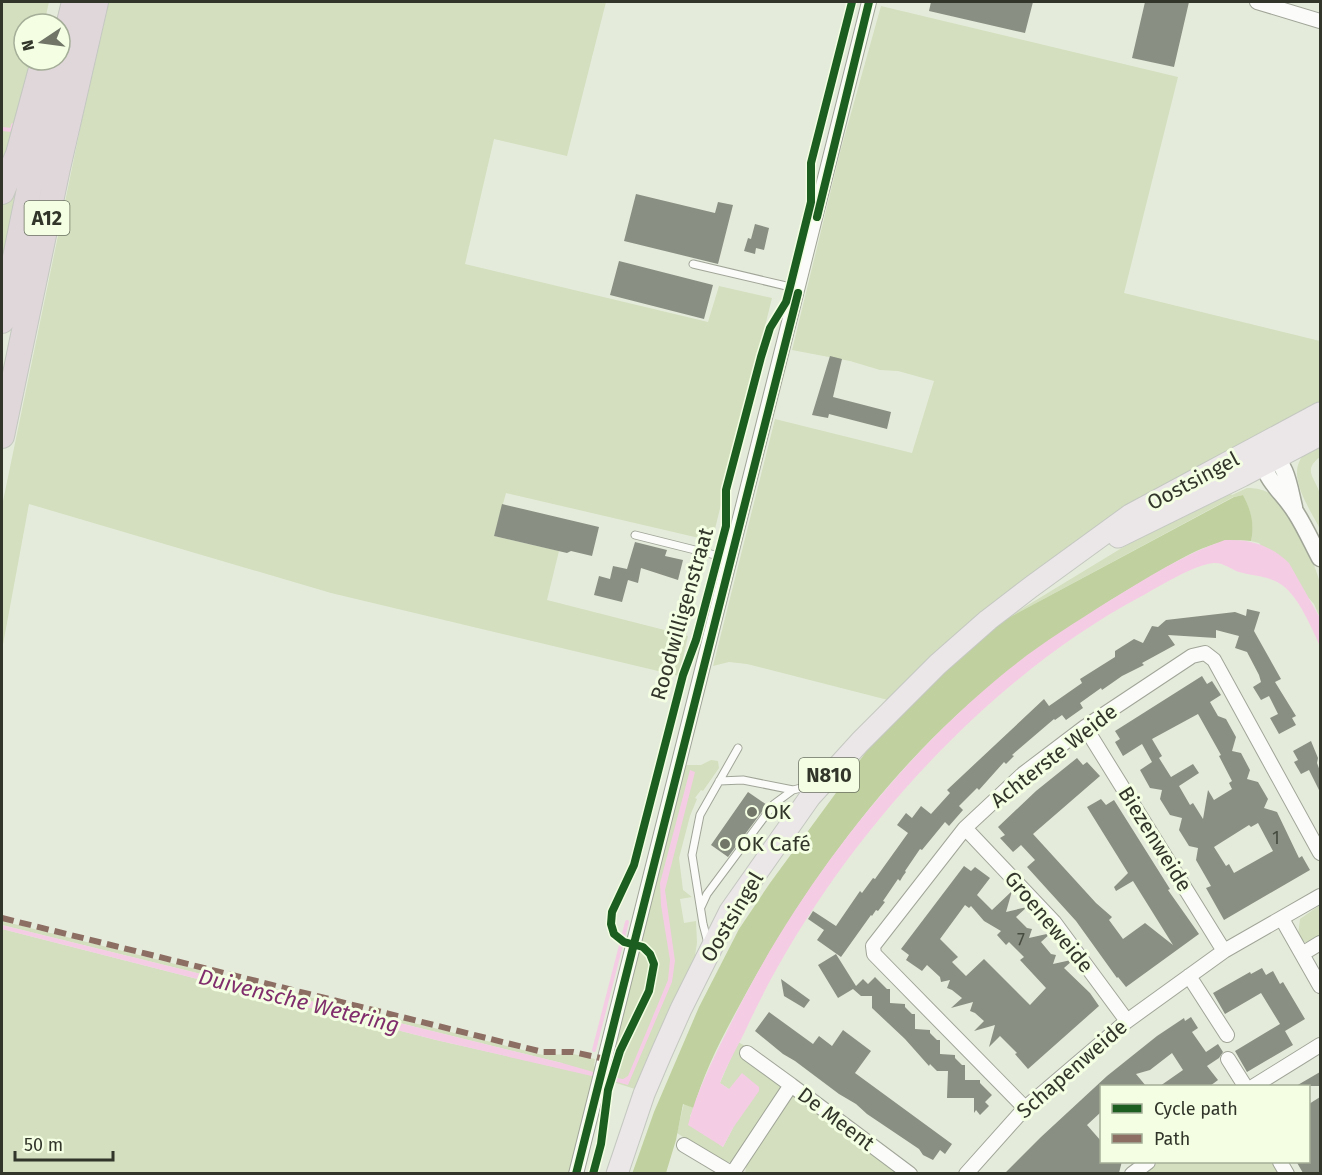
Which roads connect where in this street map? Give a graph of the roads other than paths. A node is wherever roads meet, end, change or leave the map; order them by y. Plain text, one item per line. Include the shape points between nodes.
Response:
1 (96, 2) edge
2 (869, 2) edge
3 (1257, 2) edge
4 (1320, 21) edge
5 (41, 72) edge
6 (57, 72) edge
7 (2, 192) edge
8 (693, 264) dead end
9 (799, 289) junction
10 (2, 321) edge
11 (1320, 413) edge
12 (1320, 435) edge
13 (2, 436) edge
14 (1267, 456) junction
15 (635, 535) dead end
16 (1320, 558) edge
17 (731, 559) junction
18 (1085, 727) junction
19 (738, 748) dead end
20 (719, 781) junction
21 (822, 783) junction
22 (793, 790) junction
23 (965, 828) junction
24 (1320, 853) edge
25 (1320, 896) edge
26 (700, 908) junction
27 (1282, 919) junction
28 (1320, 943) edge
29 (710, 951) junction
30 (1224, 951) junction
31 (1302, 954) junction
32 (1189, 976) junction
33 (1320, 986) edge
34 (1127, 1021) junction
35 (1227, 1035) dead end
36 (1320, 1045) edge
37 (747, 1053) dead end
38 (1228, 1059) dead end
39 (791, 1085) junction
40 (1244, 1085) edge
41 (1256, 1085) edge
42 (1025, 1108) junction
43 (684, 1145) dead end
44 (1145, 1163) edge
45 (576, 1173) edge
46 (617, 1173) edge
47 (731, 1173) edge
48 (910, 1173) edge
49 (966, 1173) edge
50 (1132, 1173) edge

1 - 13 highway, A12
2 - 9 street, Roodwilligenstraat
3 - 4 street
5 - 7 highway, A12 via 18,154
6 - 10 highway, A12
8 - 9 lane
9 - 17 street, Roodwilligenstraat
11 - 14 main road, Oostsingel / N810
12 - 14 main road, Oostsingel / N810
14 - 16 street via 1287,477 1295,511
14 - 21 main road, Oostsingel / N810 via 1130,515 1031,587 939,664
15 - 17 lane
17 - 45 street, Roodwilligenstraat
18 - 23 street, Achterste Weide via 1023,774
18 - 24 street, Achterste Weide via 1192,656 1205,654 1214,660
18 - 30 street, Biezenweide
19 - 20 lane
20 - 22 lane via 743,780
20 - 26 lane via 700,815 692,855
21 - 22 lane
21 - 29 main road, Oostsingel / N810 via 730,911
22 - 26 lane via 774,804
23 - 34 street, Groeneweide via 1054,922
23 - 42 street, Achterste Weide via 873,946 874,954
25 - 27 street, Schapenweide
26 - 29 lane
27 - 30 street, Schapenweide
27 - 31 street
28 - 31 street
29 - 46 main road, Oostsingel / N810 via 644,1094
30 - 32 street, Schapenweide
31 - 33 street
32 - 34 street, Schapenweide
32 - 35 street
34 - 42 street, Schapenweide
36 - 41 street
37 - 39 street, De Meent
38 - 40 street
39 - 47 street, De Meent
39 - 48 street, De Meent
42 - 49 street, Schapenweide
43 - 47 street, De Meent
44 - 50 street

